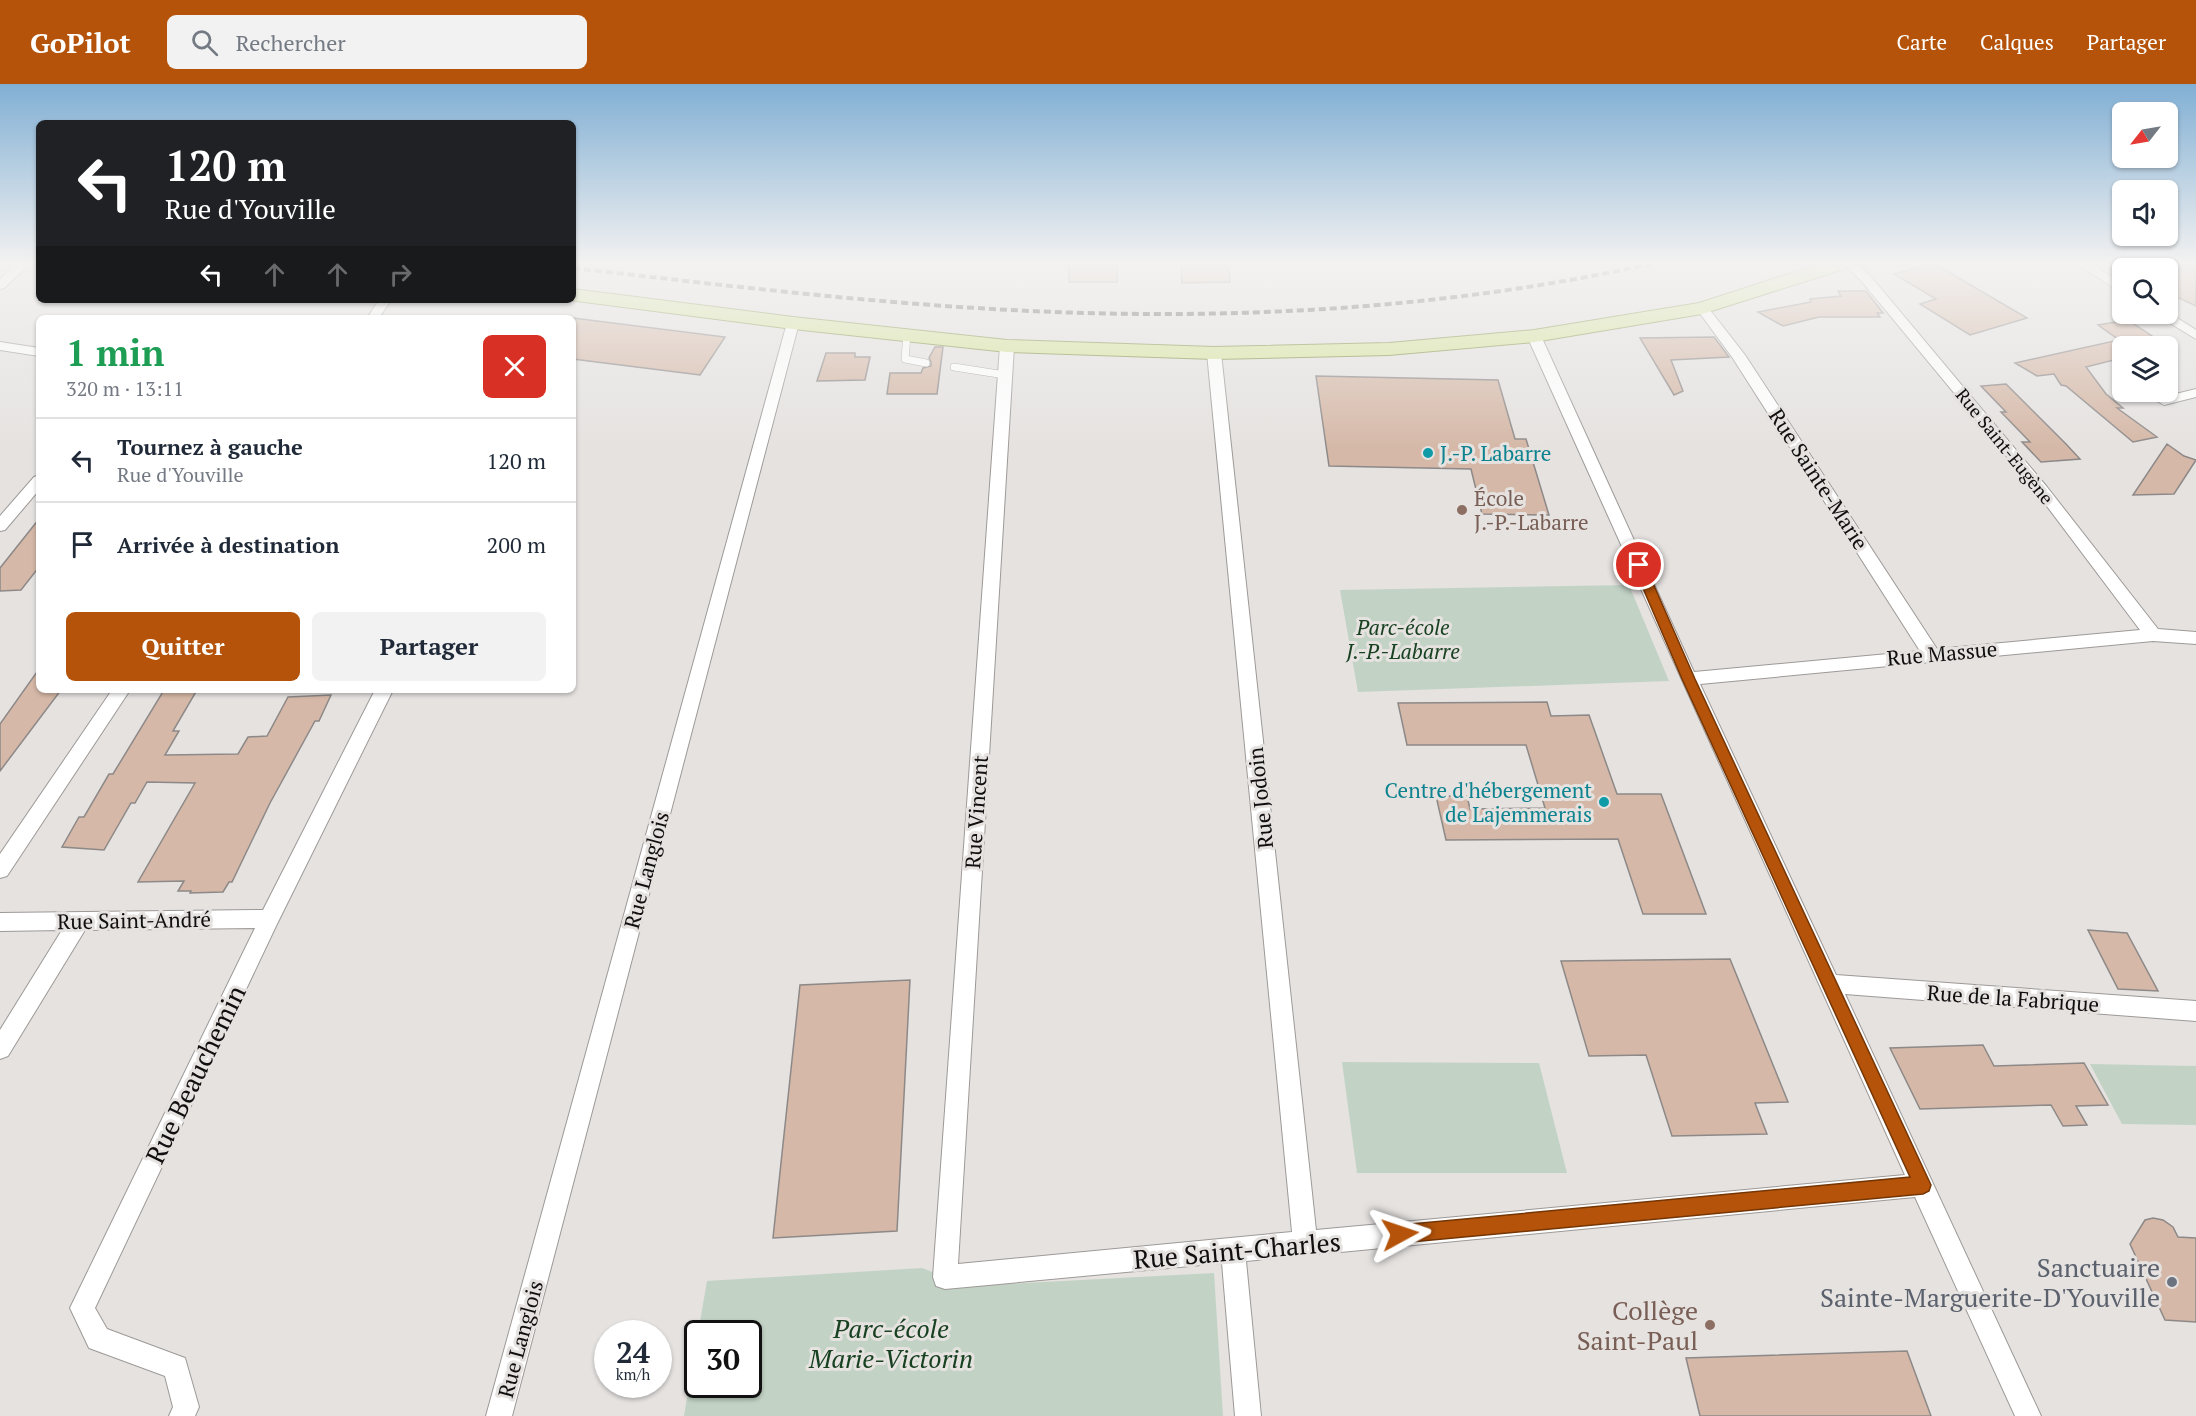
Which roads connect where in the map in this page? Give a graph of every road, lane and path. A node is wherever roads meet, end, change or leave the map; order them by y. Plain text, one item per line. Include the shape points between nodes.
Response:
1 (793, 324) edge
2 (804, 324) edge
3 (1605, 324) edge
4 (1714, 324) edge
5 (1904, 324) edge
6 (2178, 324) edge
7 (907, 335) junction
8 (2196, 335) edge
9 (1534, 336) junction
10 (0, 346) edge
11 (1007, 346) junction
12 (36, 352) edge
13 (1214, 353) junction
14 (926, 363) dead end
15 (954, 367) dead end
16 (1005, 375) junction
17 (2196, 393) edge
18 (2178, 398) edge
19 (36, 484) edge
20 (0, 526) edge
21 (2153, 634) junction
22 (2196, 638) edge
23 (1931, 654) junction
24 (1689, 679) junction
25 (119, 693) edge
26 (382, 693) edge
27 (0, 870) edge
28 (269, 919) junction
29 (79, 921) junction
30 (0, 922) edge
31 (1830, 984) junction
32 (2196, 1011) edge
33 (0, 1048) edge
34 (1923, 1185) junction
35 (1305, 1243) junction
36 (1233, 1250) junction
37 (945, 1277) joint
38 (182, 1416) edge
39 (499, 1416) edge
40 (1248, 1416) edge
41 (2028, 1416) edge

1 - 39 street, Rue Langlois
2 - 7 main road
3 - 9 main road
4 - 23 street, Rue Sainte-Marie
5 - 21 street, Rue Saint-Eugène via 2042,490
6 - 8 street
7 - 11 main road
7 - 14 lane via 905,359
9 - 13 main road via 1389,349
9 - 24 street
10 - 12 street
11 - 13 main road
11 - 16 street, Rue Vincent
13 - 35 street, Rue Jodoin
15 - 16 lane
16 - 37 street, Rue Vincent
17 - 18 street
19 - 20 street
21 - 22 street, Rue Massue
21 - 23 street, Rue Massue
23 - 24 street, Rue Massue
24 - 31 street
25 - 27 street
26 - 28 street, Rue Beauchemin
28 - 29 street, Rue Saint-André
28 - 38 street, Rue Beauchemin via 82,1308 98,1339 176,1367 186,1407
29 - 30 street, Rue Saint-André
29 - 33 street
31 - 32 street, Rue de la Fabrique
31 - 34 street
34 - 35 street, Rue Saint-Charles
34 - 41 street
35 - 36 street, Rue Saint-Charles
36 - 37 street, Rue Saint-Charles
36 - 40 street

